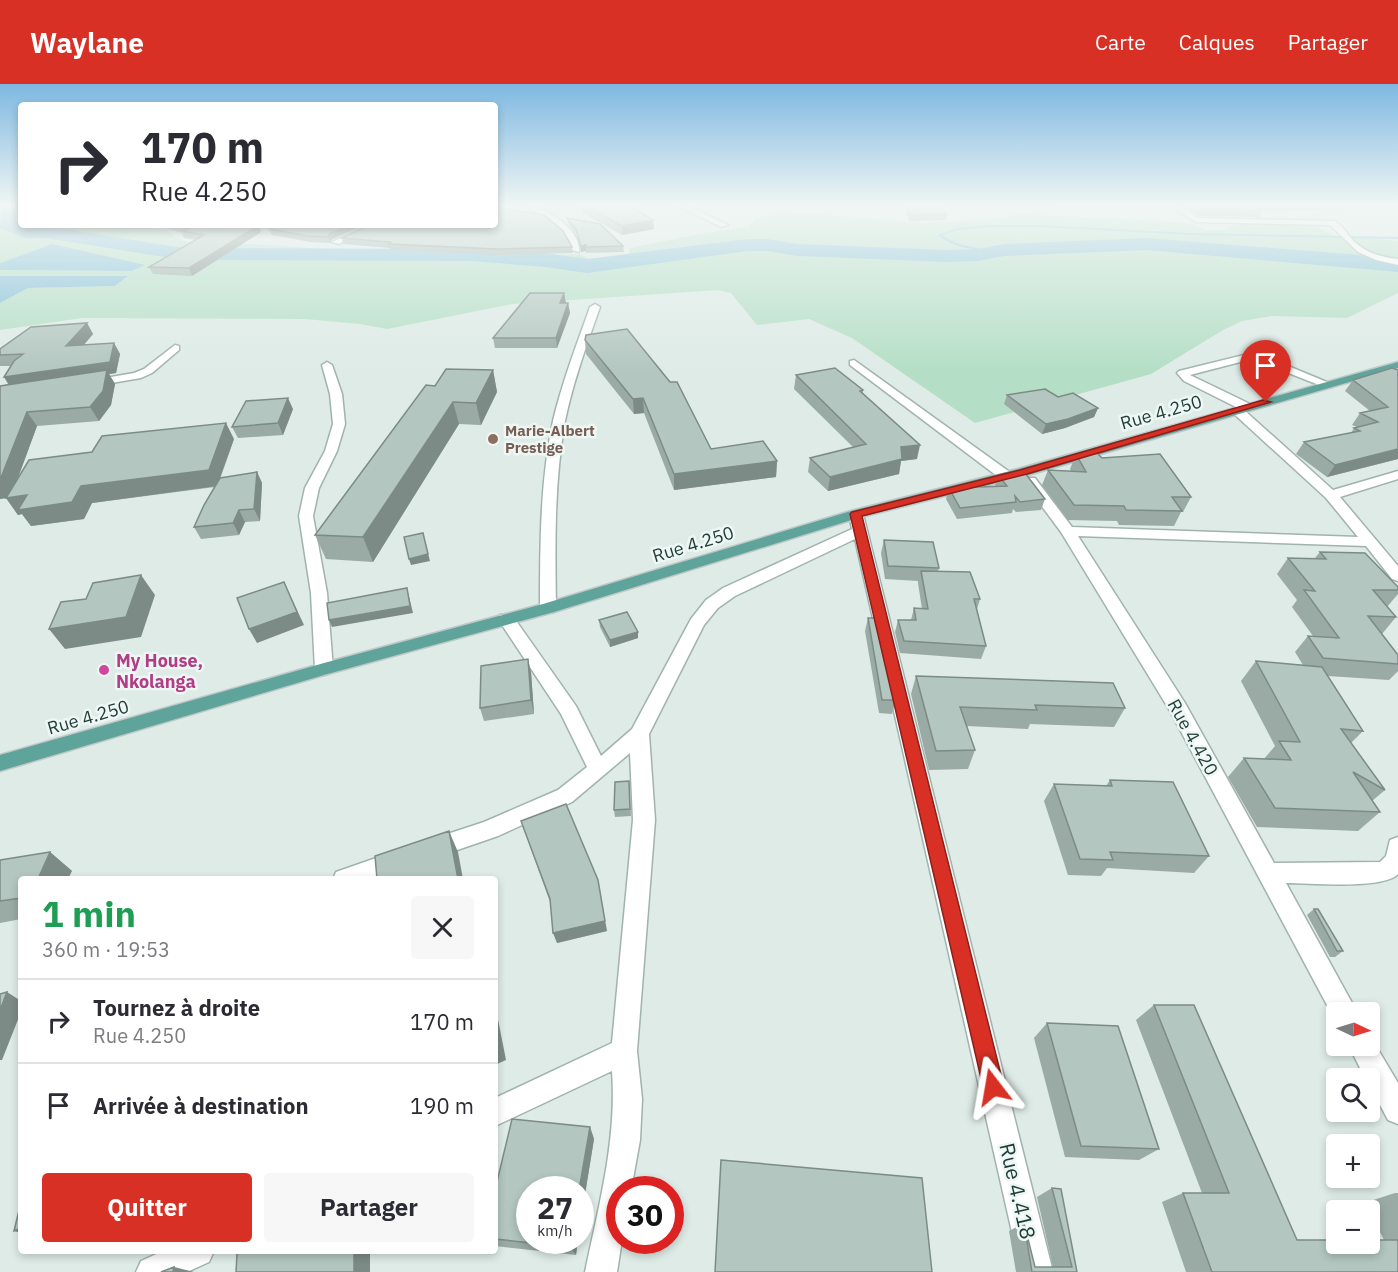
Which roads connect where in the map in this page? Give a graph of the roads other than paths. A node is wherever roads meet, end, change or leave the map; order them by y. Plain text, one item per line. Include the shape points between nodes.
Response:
1 (595, 307) dead end
2 (175, 348) dead end
3 (854, 363) dead end
4 (327, 365) dead end
5 (1398, 365) edge
6 (1376, 371) junction
7 (1398, 379) edge
8 (78, 385) edge
9 (1328, 385) junction
10 (1242, 408) junction
11 (1015, 474) junction
12 (1398, 475) edge
13 (1331, 495) junction
14 (858, 523) junction
15 (1068, 531) junction
16 (1369, 542) junction
17 (1392, 563) edge
18 (1398, 576) edge
19 (548, 608) junction
20 (506, 619) junction
21 (324, 669) junction
22 (639, 734) junction
23 (0, 763) edge
24 (598, 770) junction
25 (1398, 847) edge
26 (1268, 873) junction
27 (353, 876) edge
28 (1339, 1002) edge
29 (624, 1051) junction
30 (1368, 1056) edge
31 (1398, 1110) edge
32 (498, 1111) edge
33 (191, 1254) edge
34 (152, 1272) edge
35 (601, 1272) edge
36 (1038, 1272) edge

1 - 19 street via 558,422 547,524
2 - 8 street via 136,376
3 - 11 street, Rue 4.420
4 - 21 street via 336,394 339,424 332,451 312,488 306,516 319,593
5 - 6 main road, Rue 4.250
6 - 7 street
6 - 9 main road, Rue 4.250
9 - 10 main road, Rue 4.250
9 - 10 street via 1260,358 1248,357 1183,373
10 - 11 main road, Rue 4.250
10 - 13 street
11 - 14 main road, Rue 4.250
11 - 15 street, Rue 4.420
12 - 13 street
13 - 16 street
14 - 19 main road, Rue 4.250
14 - 22 street via 712,604 697,622
14 - 36 street, Rue 4.418
15 - 16 street
15 - 26 street, Rue 4.420 via 1178,708
16 - 17 street
17 - 18 street
19 - 20 main road, Rue 4.250
20 - 21 main road, Rue 4.250
20 - 24 street via 569,711
21 - 23 main road, Rue 4.250
22 - 24 street
22 - 29 street via 644,820
24 - 27 street via 565,796 490,829
25 - 26 street via 1396,860 1386,871
26 - 28 street, Rue 4.420
29 - 32 street
29 - 35 street via 626,1140
30 - 31 street
33 - 34 street

